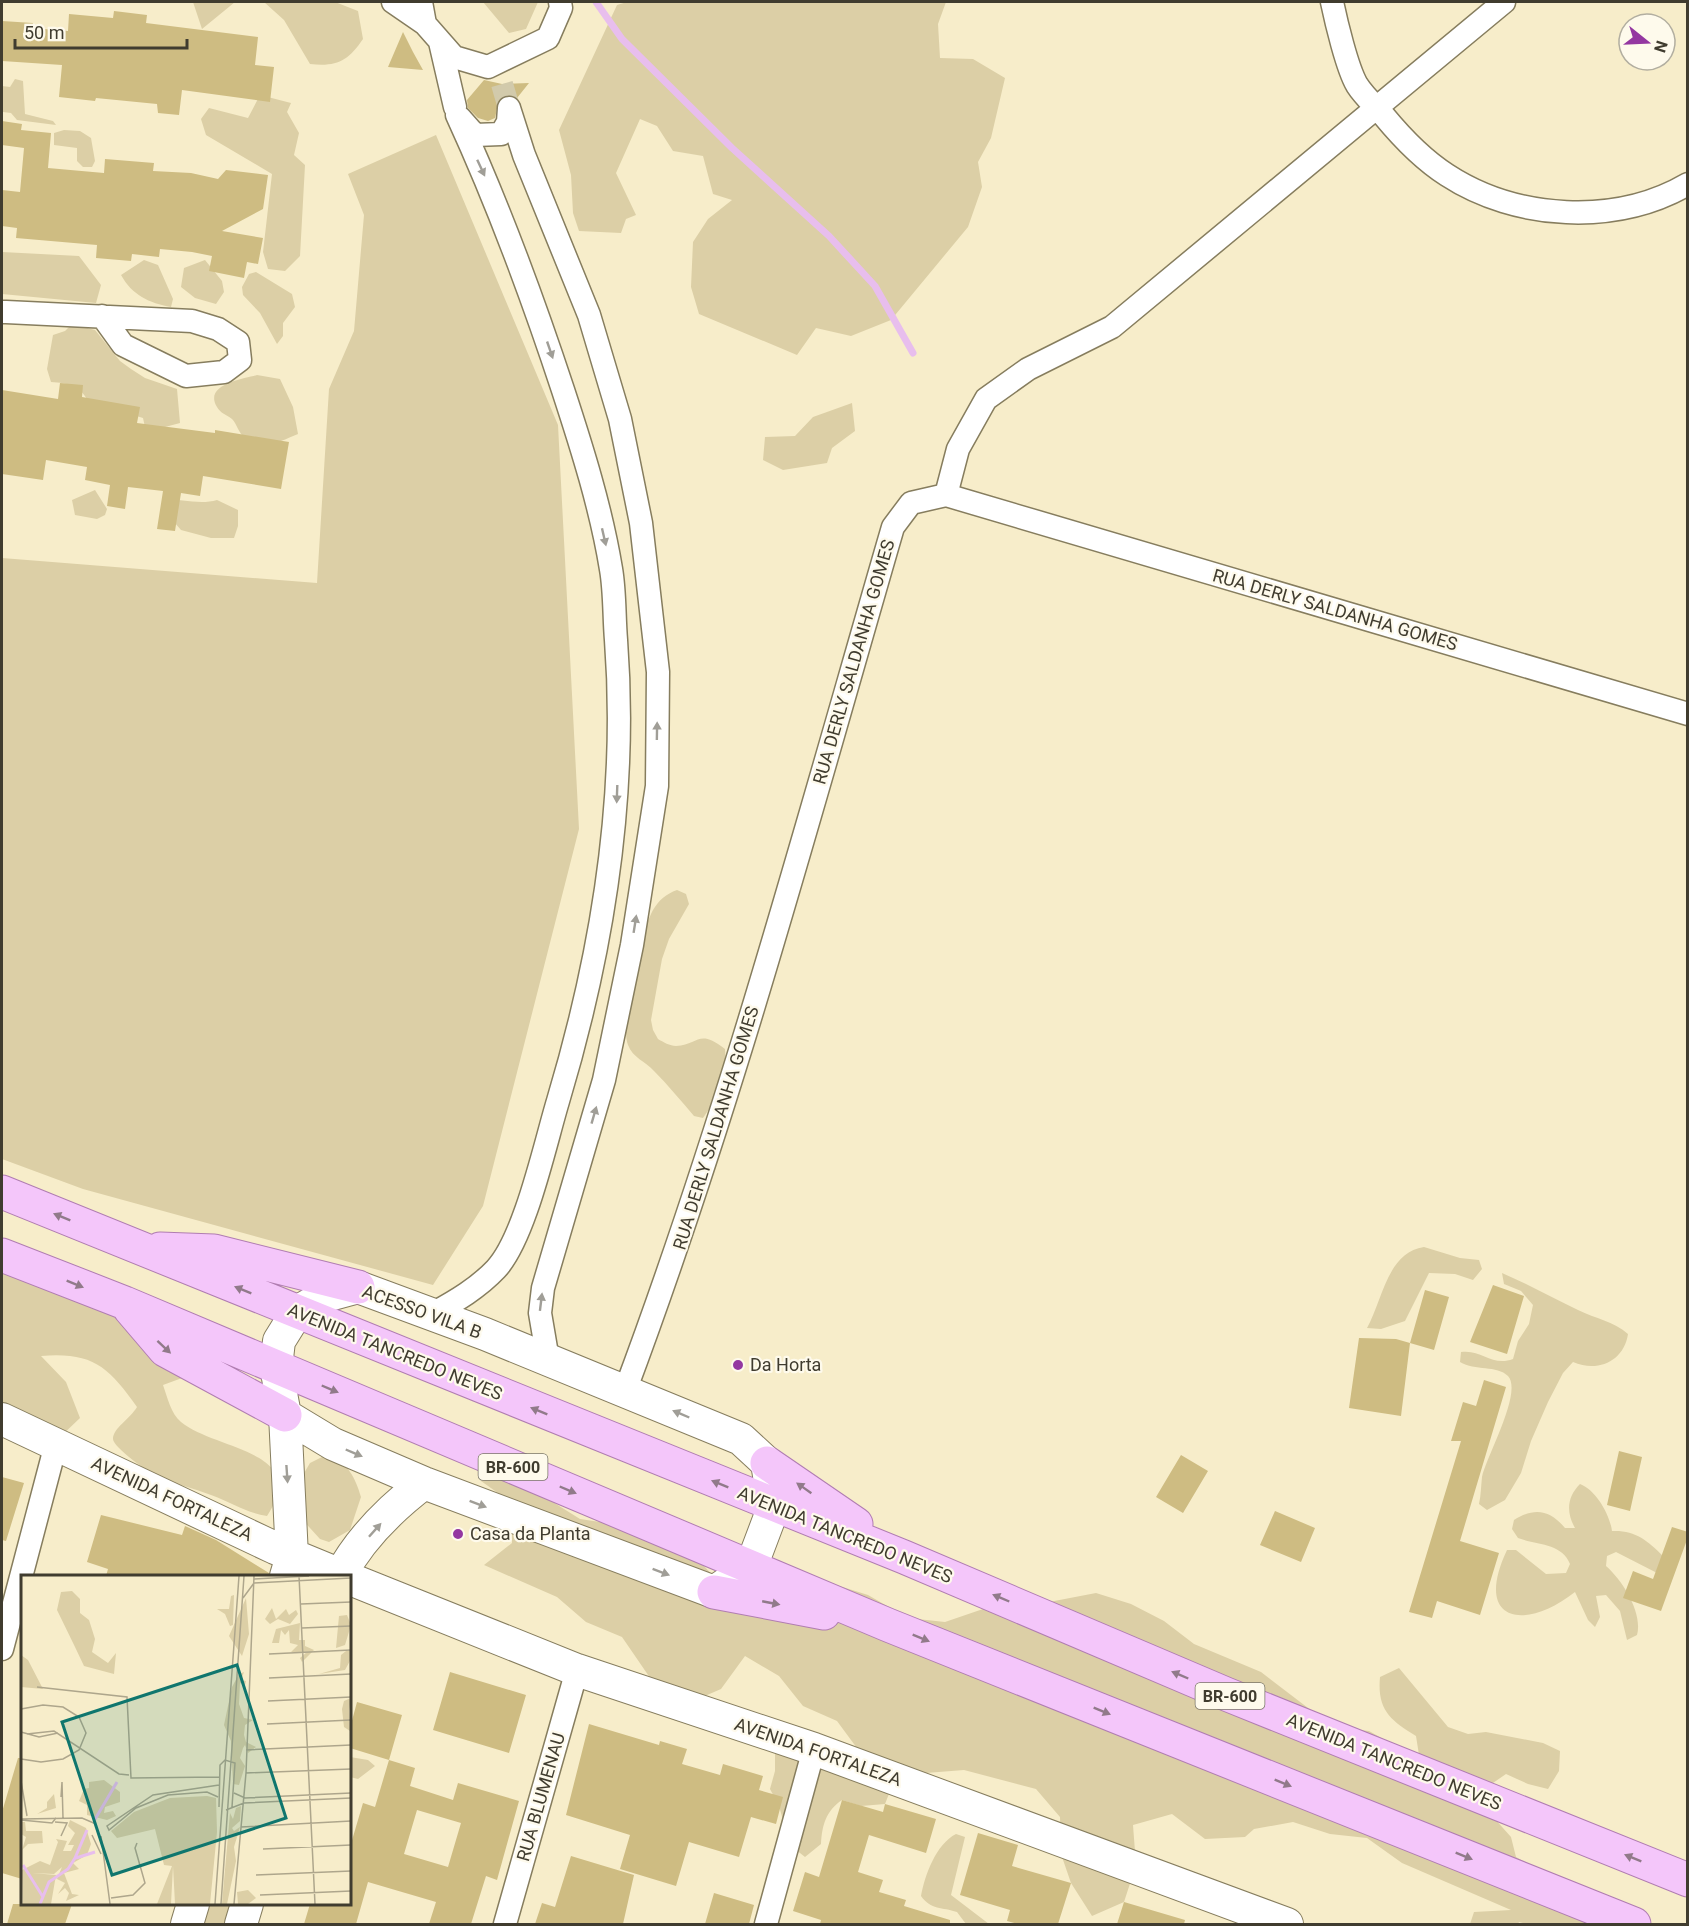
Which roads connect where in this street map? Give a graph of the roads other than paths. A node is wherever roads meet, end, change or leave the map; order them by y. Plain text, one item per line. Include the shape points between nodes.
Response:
1 (393, 2) edge
2 (422, 2) edge
3 (1332, 2) edge
4 (1504, 2) edge
5 (564, 4) edge
6 (432, 32) junction
7 (1377, 109) junction
8 (456, 111) junction
9 (1688, 184) edge
10 (2, 312) edge
11 (102, 316) junction
12 (946, 495) junction
13 (1688, 714) edge
14 (2, 1192) edge
15 (138, 1248) junction
16 (2, 1255) edge
17 (358, 1287) junction
18 (125, 1303) junction
19 (297, 1312) junction
20 (434, 1313) junction
21 (548, 1360) junction
22 (276, 1367) junction
23 (626, 1391) junction
24 (285, 1415) junction
25 (2, 1419) edge
26 (56, 1444) junction
27 (767, 1463) junction
28 (424, 1483) junction
29 (774, 1506) junction
30 (904, 1557) junction
31 (289, 1566) edge
32 (751, 1567) junction
33 (21, 1575) edge
34 (333, 1575) edge
35 (344, 1575) edge
36 (21, 1577) edge
37 (351, 1580) edge
38 (714, 1592) junction
39 (888, 1624) junction
40 (2, 1649) edge
41 (578, 1670) junction
42 (814, 1749) junction
43 (1688, 1880) edge
44 (193, 1905) edge
45 (247, 1905) edge
46 (187, 1924) edge
47 (241, 1924) edge
48 (505, 1924) edge
49 (766, 1924) edge
50 (1287, 1924) edge
51 (1634, 1924) edge

1 - 6 street
2 - 6 street
3 - 7 street via 1356,84
4 - 7 street
5 - 6 street via 548,38 499,74 454,57
6 - 8 street
7 - 9 street via 1405,141 1449,176 1501,200 1529,207 1557,212 1608,210 1658,197
7 - 12 street via 1112,327 1028,369 987,399 958,449
8 -> 20 street via 490,188 587,462 611,570 621,697 616,817 604,917 578,1036 523,1219 498,1266 464,1296
21 -> 8 street via 540,1313 543,1288 604,1080 632,945 657,786 658,672 641,524 620,419 590,315 524,155 509,108 508,122 501,134 492,136 475,135
10 - 11 street
11 - 11 street via 192,321 218,329 238,342 240,360 224,372 186,376 123,345
12 - 13 street, RUA DERLY SALDANHA GOMES
12 - 23 street, RUA DERLY SALDANHA GOMES via 911,503 893,527 756,999 674,1262
15 -> 14 main road, AVENIDA TANCREDO NEVES / BR-600
15 - 17 main road via 214,1251
19 -> 15 main road, AVENIDA TANCREDO NEVES / BR-600
16 -> 18 main road, BR-600
17 - 19 street, ACESSO VILA B via 325,1296
17 - 20 street, ACESSO VILA B
18 - 22 main road, BR-600
18 -> 24 main road via 165,1350
19 - 22 street via 279,1341
29 -> 19 main road, AVENIDA TANCREDO NEVES / BR-600
20 - 21 street, ACESSO VILA B
21 - 23 street, ACESSO VILA B
22 - 24 street
22 -> 32 main road, BR-600
27 -> 23 street, ACESSO VILA B via 741,1439
24 -> 28 street via 333,1444
24 -> 31 street
25 - 26 street, AVENIDA FORTALEZA
26 - 31 street, AVENIDA FORTALEZA
26 - 33 street
27 - 29 street
30 -> 27 main road
35 -> 28 street via 354,1553 400,1501
28 -> 38 street
29 - 30 main road, AVENIDA TANCREDO NEVES / BR-600
29 - 32 street
43 -> 30 main road, AVENIDA TANCREDO NEVES / BR-600 via 1226,1694
31 - 34 street, AVENIDA FORTALEZA
32 - 38 street
32 - 39 main road, BR-600
36 - 40 street
37 - 41 street, AVENIDA FORTALEZA
38 -> 39 main road
39 -> 51 main road, BR-600
41 - 42 street, AVENIDA FORTALEZA
41 - 48 street, RUA BLUMENAU
42 - 49 street
42 - 50 street, AVENIDA FORTALEZA
44 - 46 street
45 - 47 street

